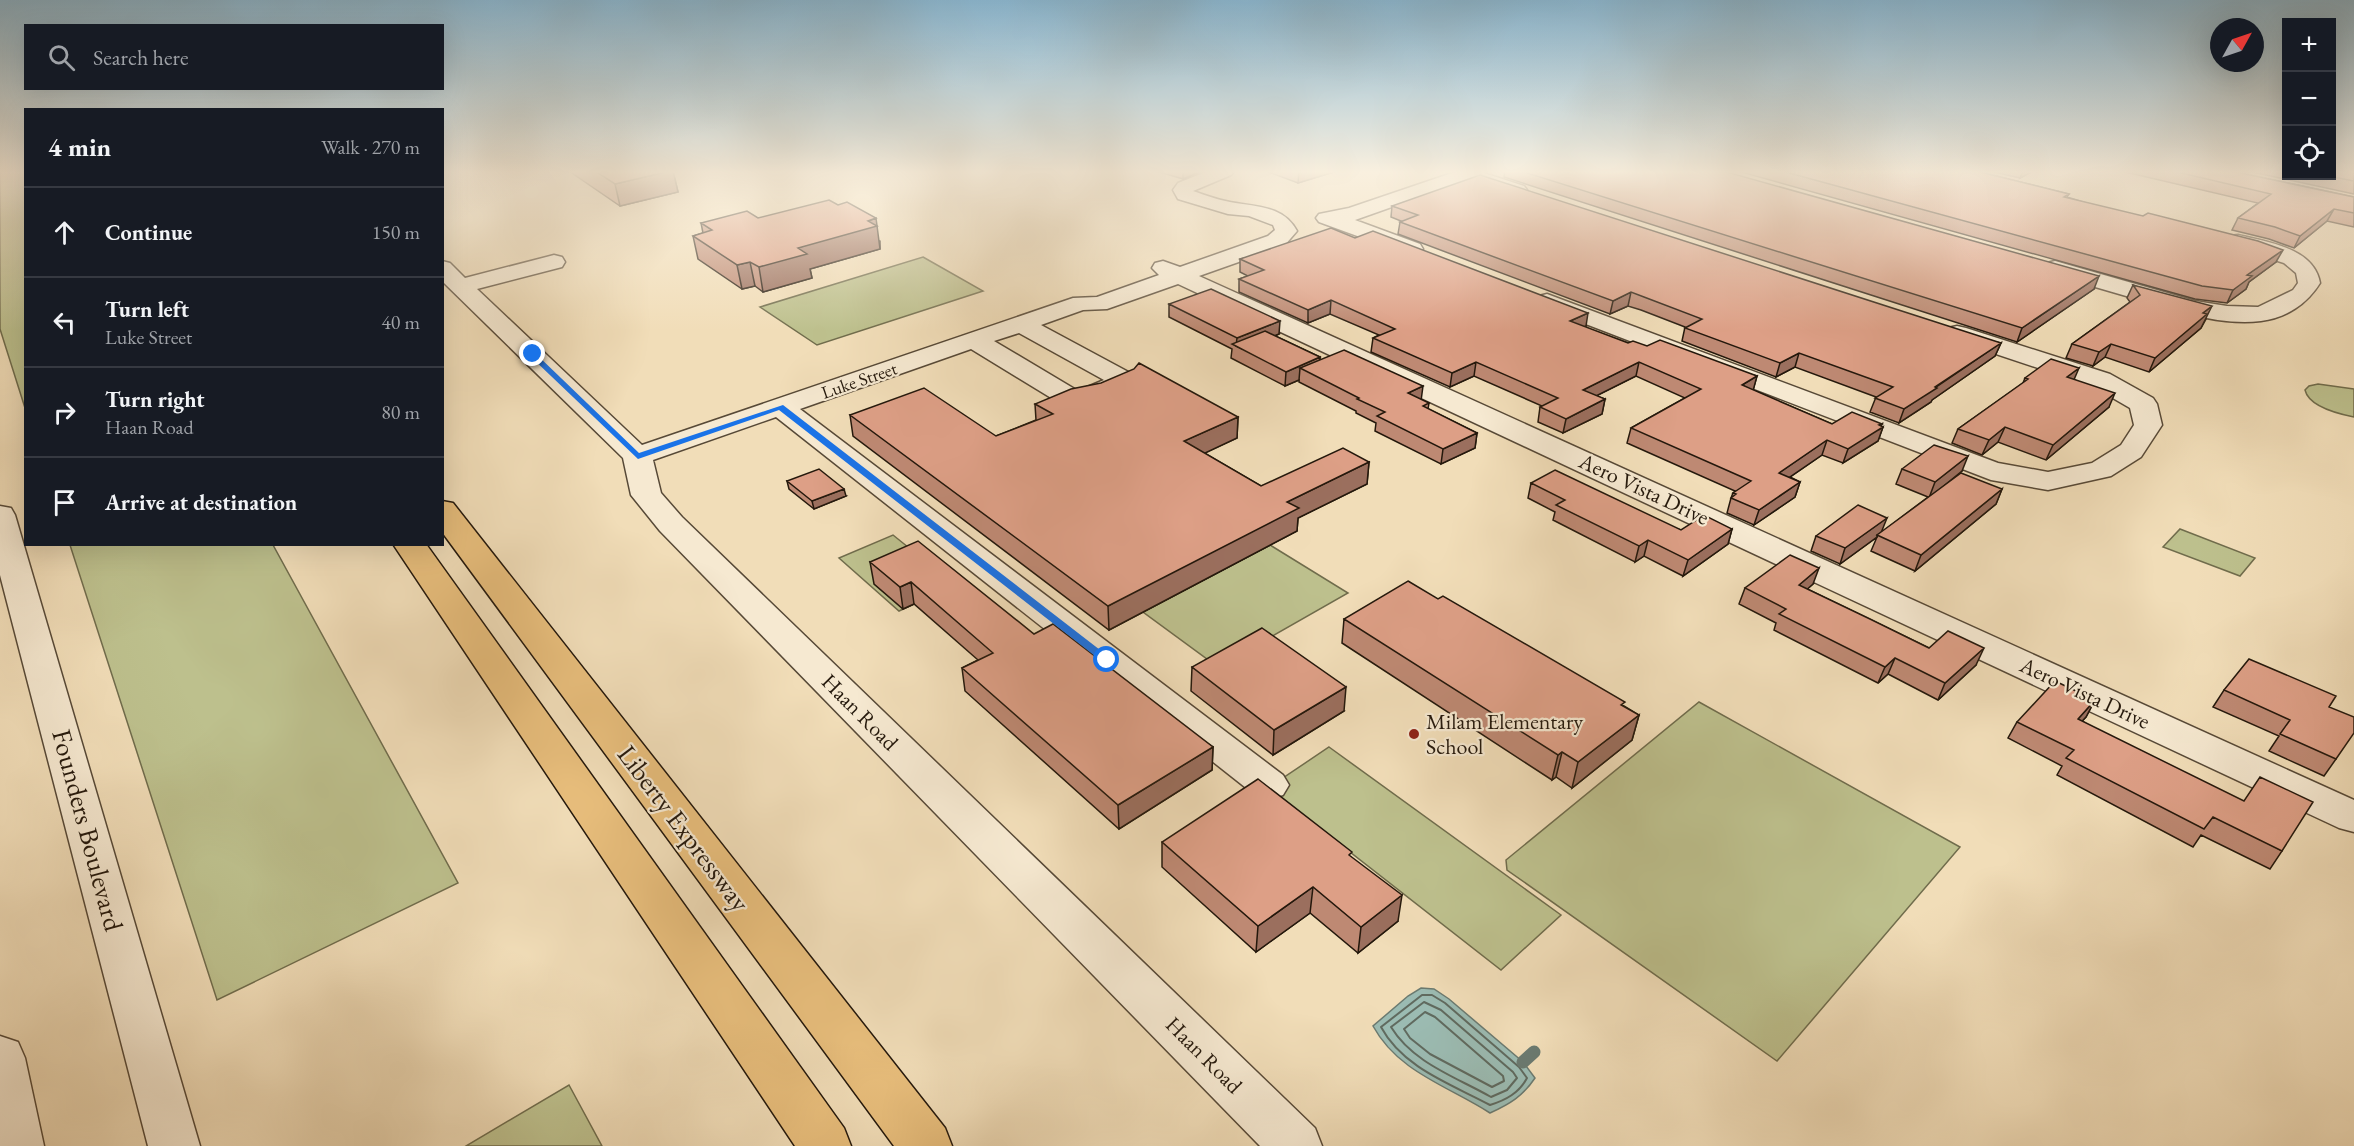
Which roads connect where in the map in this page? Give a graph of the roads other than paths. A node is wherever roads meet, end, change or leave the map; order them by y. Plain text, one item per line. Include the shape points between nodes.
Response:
1 (1252, 224) edge
2 (1306, 224) edge
3 (1348, 224) edge
4 (1286, 231) junction
5 (2216, 235) edge
6 (1438, 260) edge
7 (554, 262) dead end
8 (2035, 263) edge
9 (1171, 272) junction
10 (452, 277) edge
11 (1524, 292) edge
12 (1021, 324) junction
13 (1932, 325) edge
14 (974, 340) junction
15 (780, 407) junction
16 (638, 456) junction
17 (444, 513) edge
18 (2, 529) edge
19 (410, 546) edge
20 (1269, 785) edge
21 (2354, 817) edge
22 (1, 1069) edge
23 (18, 1146) edge
24 (174, 1146) edge
25 (825, 1146) edge
26 (926, 1146) edge
27 (1296, 1146) edge

1 - 4 street
2 - 4 street, Luke Street
3 - 6 street
4 - 9 street, Luke Street via 1262,234
5 - 8 street via 2292,258 2307,271 2309,283 2301,295 2282,306 2260,314 2227,313 2193,308
7 - 10 street
9 - 12 street, Luke Street via 1083,295 1081,303
9 - 21 street, Aero Vista Drive
10 - 16 street
11 - 13 street via 1991,471 2048,481 2100,470 2132,451 2148,425 2143,404 2101,380
12 - 14 street, Luke Street
12 - 14 street via 1125,381 1076,401
14 - 15 street, Luke Street
15 - 16 street, Luke Street
15 - 20 street
16 - 27 street, Haan Road via 646,495 671,524
17 - 26 highway, Liberty Expressway
18 - 24 street, Founders Boulevard
19 - 25 highway
22 - 23 street

